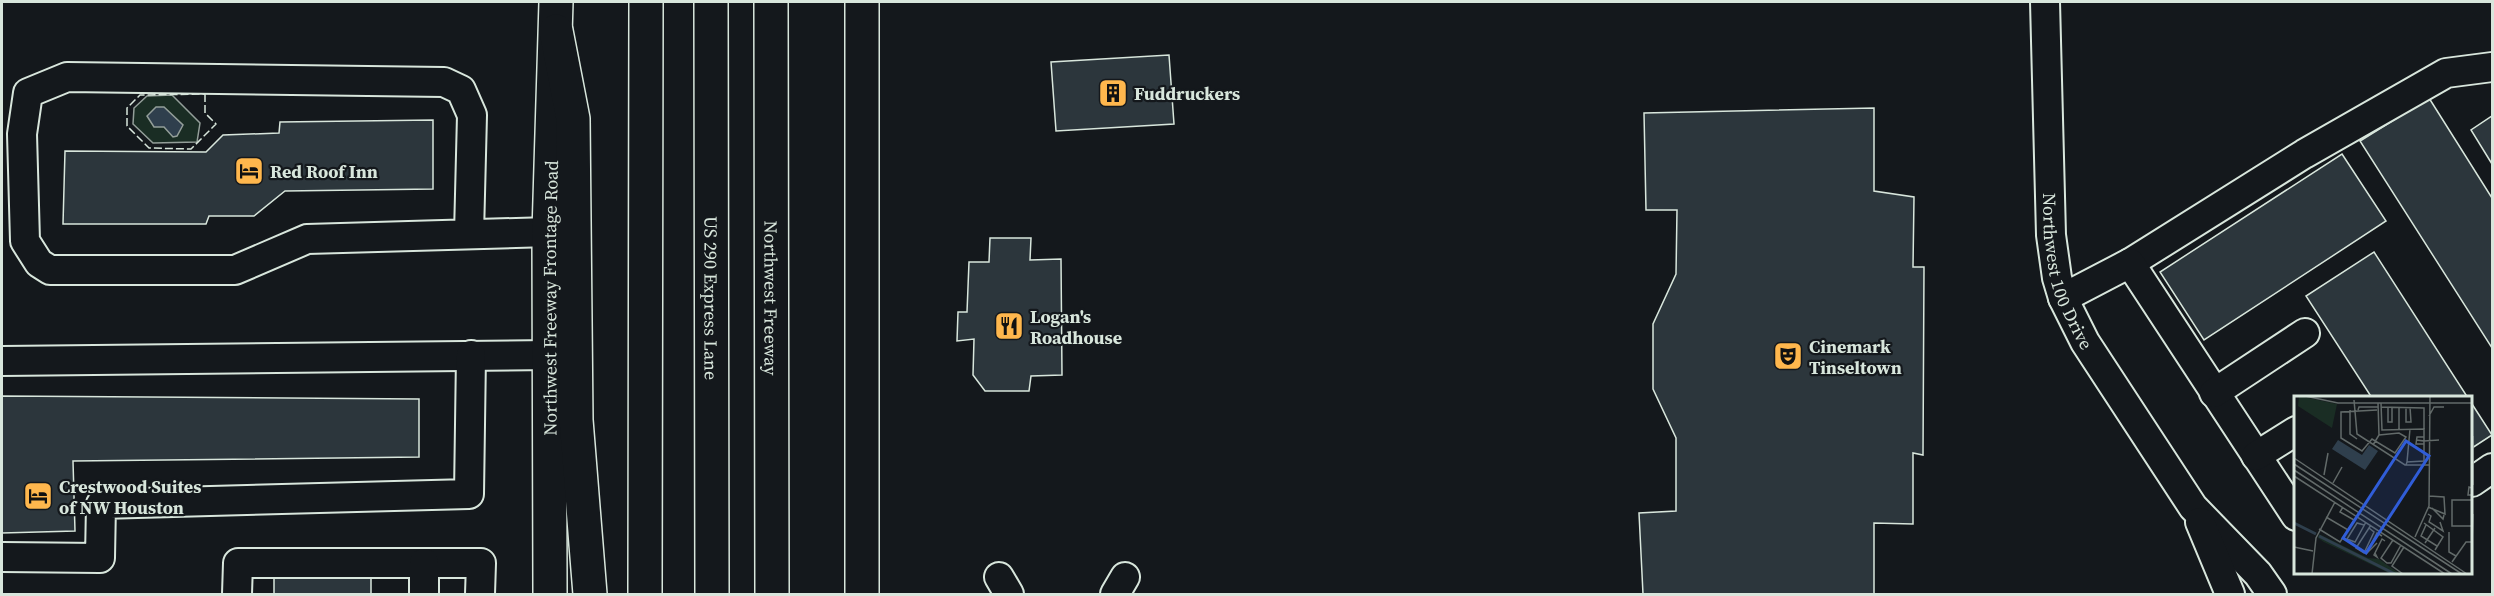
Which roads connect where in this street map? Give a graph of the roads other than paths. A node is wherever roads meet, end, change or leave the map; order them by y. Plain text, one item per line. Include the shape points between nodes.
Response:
1 (645, 2) edge
2 (711, 2) edge
3 (771, 2) edge
4 (862, 2) edge
5 (2045, 2) edge
6 (556, 16) edge
7 (2493, 67) edge
8 (549, 232) junction
9 (469, 234) junction
10 (2130, 263) junction
11 (2063, 298) junction
12 (2305, 333) dead end
13 (471, 355) junction
14 (550, 355) junction
15 (2, 361) edge
16 (2214, 393) junction
17 (2294, 432) edge
18 (2256, 456) junction
19 (2493, 468) edge
20 (2473, 481) edge
21 (2193, 507) junction
22 (2294, 513) edge
23 (2, 557) edge
24 (424, 563) junction
25 (237, 594) edge
26 (424, 594) edge
27 (480, 594) edge
28 (550, 594) edge
29 (590, 594) edge
30 (645, 594) edge
31 (712, 594) edge
32 (772, 594) edge
33 (862, 594) edge
34 (2230, 594) edge
35 (2272, 594) edge

1 - 30 main road
2 - 31 main road, US 290 Express Lane
3 - 32 main road, Northwest Freeway
4 - 33 main road
5 - 11 street, Northwest 100 Drive via 2051,235 2056,278
6 - 8 main road, Northwest Freeway Frontage Road
6 - 29 main road via 573,119 576,420
7 - 10 street via 2446,73 2304,154
8 - 9 street
8 - 14 main road, Northwest Freeway Frontage Road
9 - 9 street via 307,238 234,270 50,270 39,263 25,241 22,134 28,93 68,77 444,82 461,90 472,115
10 - 11 street
10 - 16 street
11 - 21 street, Northwest 100 Drive via 2085,342
12 - 16 street
13 - 14 street
13 - 15 street
13 - 23 street via 469,494 102,504 100,558
14 - 28 main road, Northwest Freeway Frontage Road
16 - 18 street
17 - 18 street
18 - 22 street
19 - 20 street
21 - 34 street, Northwest 100 Drive
21 - 35 street, Northwest 100 Drive via 2258,574
24 - 25 street via 238,563
24 - 26 street
24 - 27 street via 481,563

